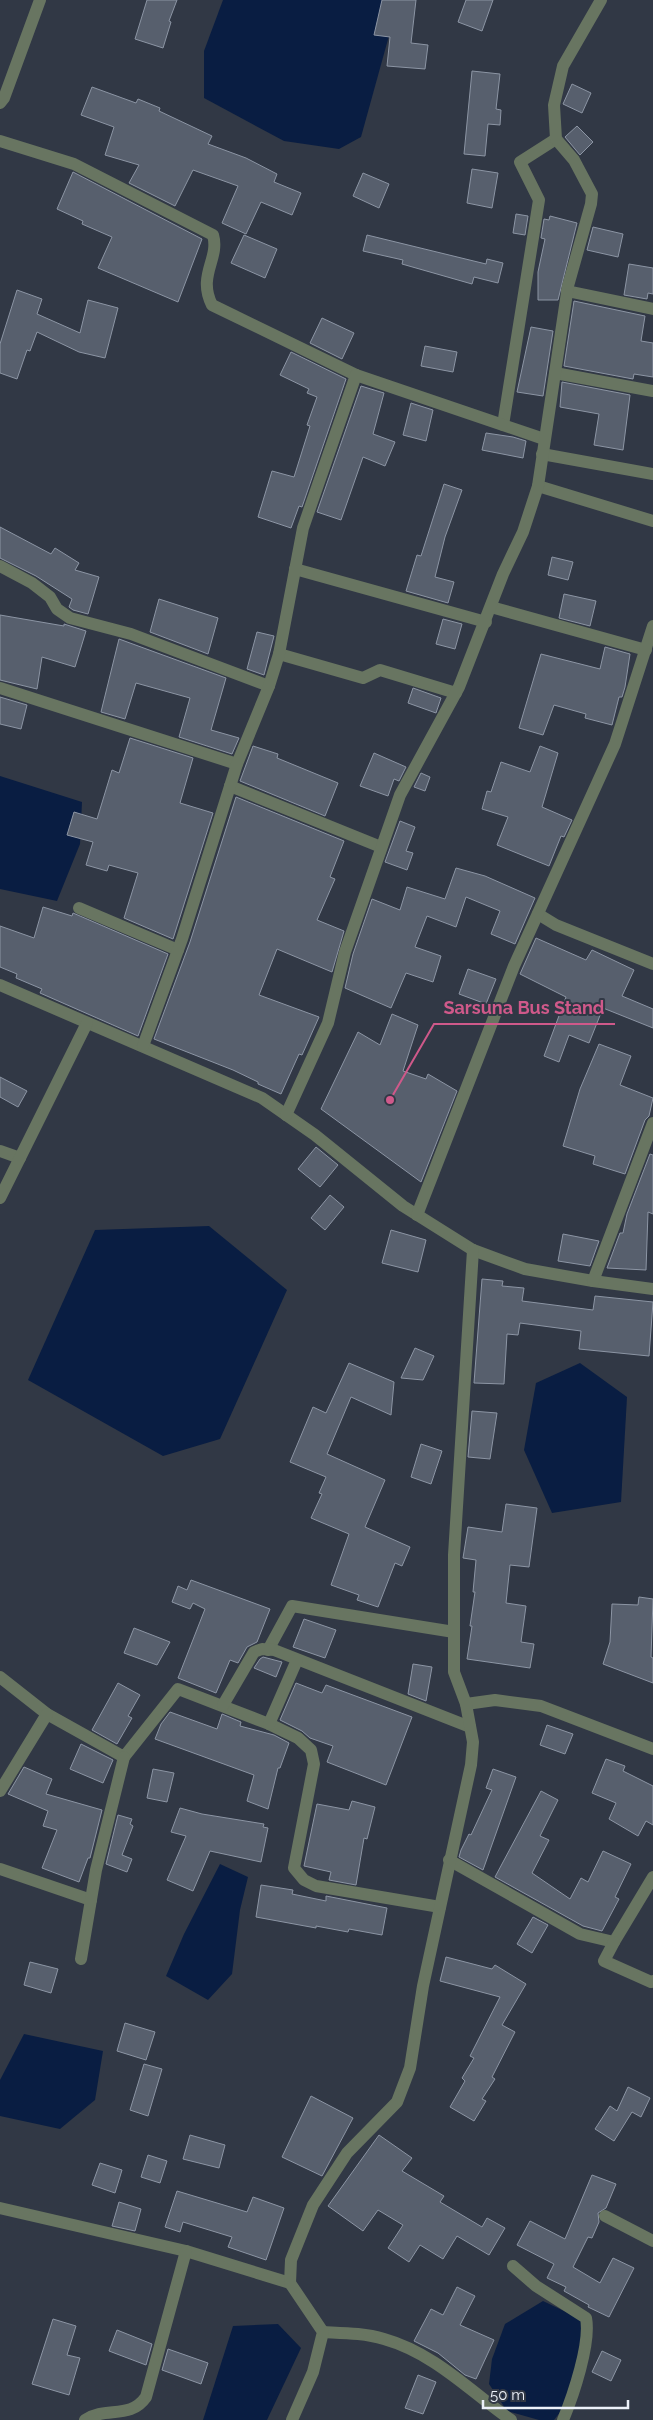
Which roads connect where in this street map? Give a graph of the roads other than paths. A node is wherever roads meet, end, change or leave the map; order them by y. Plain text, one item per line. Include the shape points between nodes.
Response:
1 (40, 0) edge
2 (601, 0) edge
3 (0, 103) edge
4 (556, 139) junction
5 (0, 140) edge
6 (567, 291) junction
7 (653, 309) edge
8 (555, 373) junction
9 (356, 375) junction
10 (653, 392) edge
11 (503, 425) junction
12 (544, 439) junction
13 (542, 454) junction
14 (653, 474) edge
15 (538, 486) junction
16 (653, 520) edge
17 (0, 566) edge
18 (295, 569) junction
19 (491, 607) junction
20 (486, 622) junction
21 (653, 626) edge
22 (646, 650) junction
23 (279, 654) junction
24 (269, 686) junction
25 (0, 688) edge
26 (456, 693) junction
27 (237, 764) junction
28 (230, 786) junction
29 (381, 847) junction
30 (79, 908) dead end
31 (538, 914) junction
32 (178, 950) junction
33 (653, 964) edge
34 (0, 985) edge
35 (87, 1023) junction
36 (143, 1046) junction
37 (286, 1115) junction
38 (653, 1123) edge
39 (0, 1151) edge
40 (20, 1158) junction
41 (0, 1198) edge
42 (417, 1215) junction
43 (473, 1250) junction
44 (593, 1281) junction
45 (653, 1289) edge
46 (454, 1632) junction
47 (268, 1650) junction
48 (297, 1660) junction
49 (0, 1677) edge
50 (466, 1704) junction
51 (222, 1705) junction
52 (47, 1714) junction
53 (269, 1724) junction
54 (470, 1727) junction
55 (653, 1750) edge
56 (124, 1757) junction
57 (0, 1791) edge
58 (449, 1860) junction
59 (0, 1869) edge
60 (653, 1877) edge
61 (91, 1900) junction
62 (440, 1907) junction
63 (614, 1942) junction
64 (82, 1959) dead end
65 (653, 1981) edge
66 (0, 2208) edge
67 (605, 2216) dead end
68 (653, 2241) edge
69 (186, 2251) junction
70 (513, 2266) dead end
71 (290, 2283) junction
72 (323, 2332) junction
73 (85, 2420) edge
74 (292, 2420) edge
75 (510, 2420) edge
76 (563, 2420) edge

1 - 3 street
2 - 4 street via 563,66 554,106
4 - 6 street via 574,160 592,194
4 - 11 street via 520,162 539,200
5 - 9 street via 74,164 213,235 206,274 206,294 212,305
6 - 7 street
6 - 8 street
8 - 10 street
8 - 12 street
9 - 11 street
9 - 18 street via 303,528
11 - 12 street
12 - 13 street
13 - 14 street
13 - 15 street
15 - 16 street
15 - 19 street via 523,532
17 - 24 street via 50,597 57,609 70,618 131,634
18 - 20 street
18 - 23 street
19 - 20 street
19 - 22 street
20 - 26 street
21 - 22 street
22 - 31 street via 615,744
23 - 24 street
23 - 26 street via 363,678 380,670
24 - 27 street
25 - 27 street
26 - 29 street via 410,773
27 - 28 street
28 - 29 street
28 - 32 street
29 - 37 street via 345,952 328,1024
30 - 32 street
31 - 33 street via 556,926
31 - 42 street via 514,966
32 - 36 street
34 - 35 street
35 - 36 street
35 - 40 street
36 - 37 street via 262,1098
37 - 42 street
38 - 44 street
39 - 40 street
40 - 41 street
42 - 43 street
43 - 44 street via 525,1269
43 - 46 street via 454,1555
44 - 45 street
46 - 47 street via 292,1606
46 - 50 street via 454,1672
47 - 48 street
47 - 51 street via 254,1652
48 - 53 street
48 - 54 street
49 - 52 street
50 - 54 street
50 - 55 street via 495,1700 541,1706
51 - 53 street
51 - 56 street via 178,1689
52 - 56 street
52 - 57 street
53 - 62 street via 298,1738 311,1750 314,1764 294,1868 304,1880 316,1886
54 - 58 street via 473,1742 471,1765
56 - 61 street
58 - 62 street
58 - 63 street via 580,1934
59 - 61 street
60 - 63 street
61 - 64 street
62 - 71 street via 410,2068 397,2102 347,2152 313,2205 291,2260
63 - 65 street via 604,1961
66 - 69 street
67 - 68 street
69 - 71 street
69 - 73 street via 146,2397 133,2410 101,2414
70 - 76 street via 586,2318 583,2353
71 - 72 street
72 - 74 street via 313,2372
72 - 75 street via 383,2338 409,2347 456,2377

